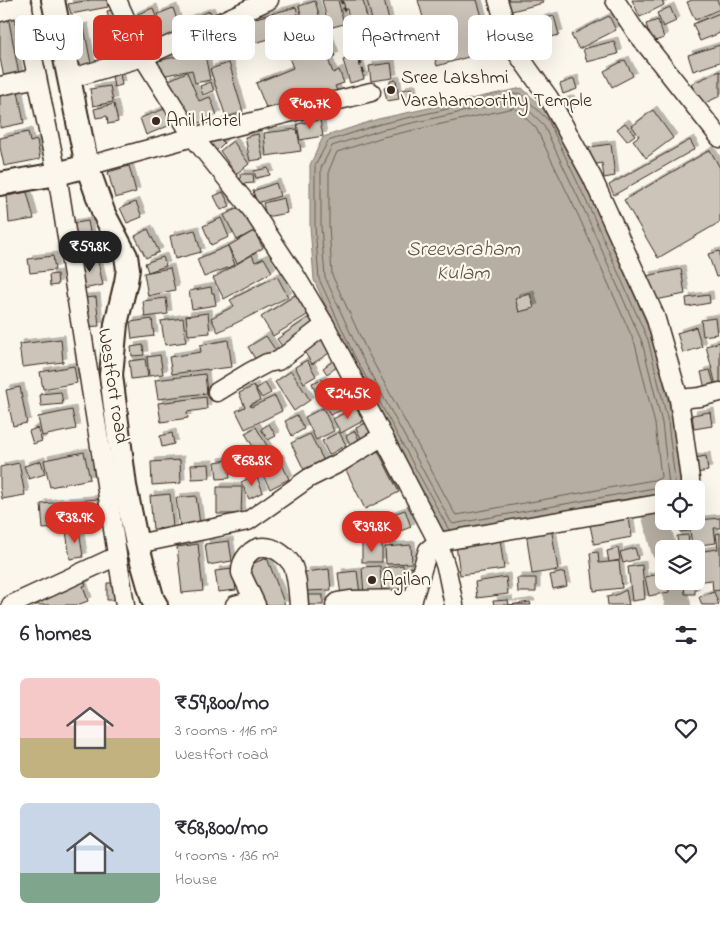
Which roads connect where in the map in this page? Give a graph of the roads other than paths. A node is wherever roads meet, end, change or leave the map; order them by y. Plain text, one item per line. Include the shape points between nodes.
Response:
1 (53, 0) edge
2 (118, 0) edge
3 (270, 0) edge
4 (498, 0) edge
5 (615, 0) edge
6 (22, 3) edge
7 (0, 12) edge
8 (125, 15) edge
9 (162, 48) edge
10 (133, 60) edge
11 (145, 60) edge
12 (37, 78) junction
13 (69, 79) junction
14 (0, 86) edge
15 (371, 92) road end
16 (192, 137) junction
17 (720, 138) edge
18 (87, 166) junction
19 (57, 174) junction
20 (0, 184) edge
21 (325, 325) junction
22 (216, 392) dead end
23 (720, 392) edge
24 (680, 399) junction
25 (382, 436) junction
26 (690, 480) edge
27 (655, 504) edge
28 (248, 521) junction
29 (438, 542) junction
30 (137, 544) junction
31 (257, 548) junction
32 (117, 556) junction
33 (255, 602) edge
34 (413, 602) edge
35 (11, 605) edge
36 (125, 605) edge
37 (156, 605) edge
38 (235, 605) edge
39 (299, 605) edge
40 (335, 605) edge
41 (454, 605) edge

1 - 13 main road
2 - 8 street
3 - 9 street
4 - 24 street via 512,46 549,98 596,186 655,316
5 - 17 street via 636,32
6 - 7 street
6 - 12 street, Westfort road
10 - 13 street
11 - 16 street
12 - 14 street
12 - 19 street, Westfort road
13 - 18 main road
15 - 16 street
16 - 18 street
16 - 21 street via 252,210
18 - 19 main road
18 - 30 main road via 104,214 126,256 128,269 116,324 110,375 125,486
19 - 20 main road
19 - 32 street, Westfort road
21 - 22 street via 278,361 250,372
21 - 25 street
23 - 24 street
24 - 26 street
25 - 28 street via 309,478
25 - 29 street
27 - 29 street
28 - 30 street
28 - 31 street
29 - 34 street via 428,550
29 - 41 street
30 - 37 main road
31 - 33 street via 247,555 240,567
31 - 39 street via 280,552 292,564
32 - 35 street
32 - 36 street, Westfort road
33 - 38 street
34 - 40 street via 351,600

